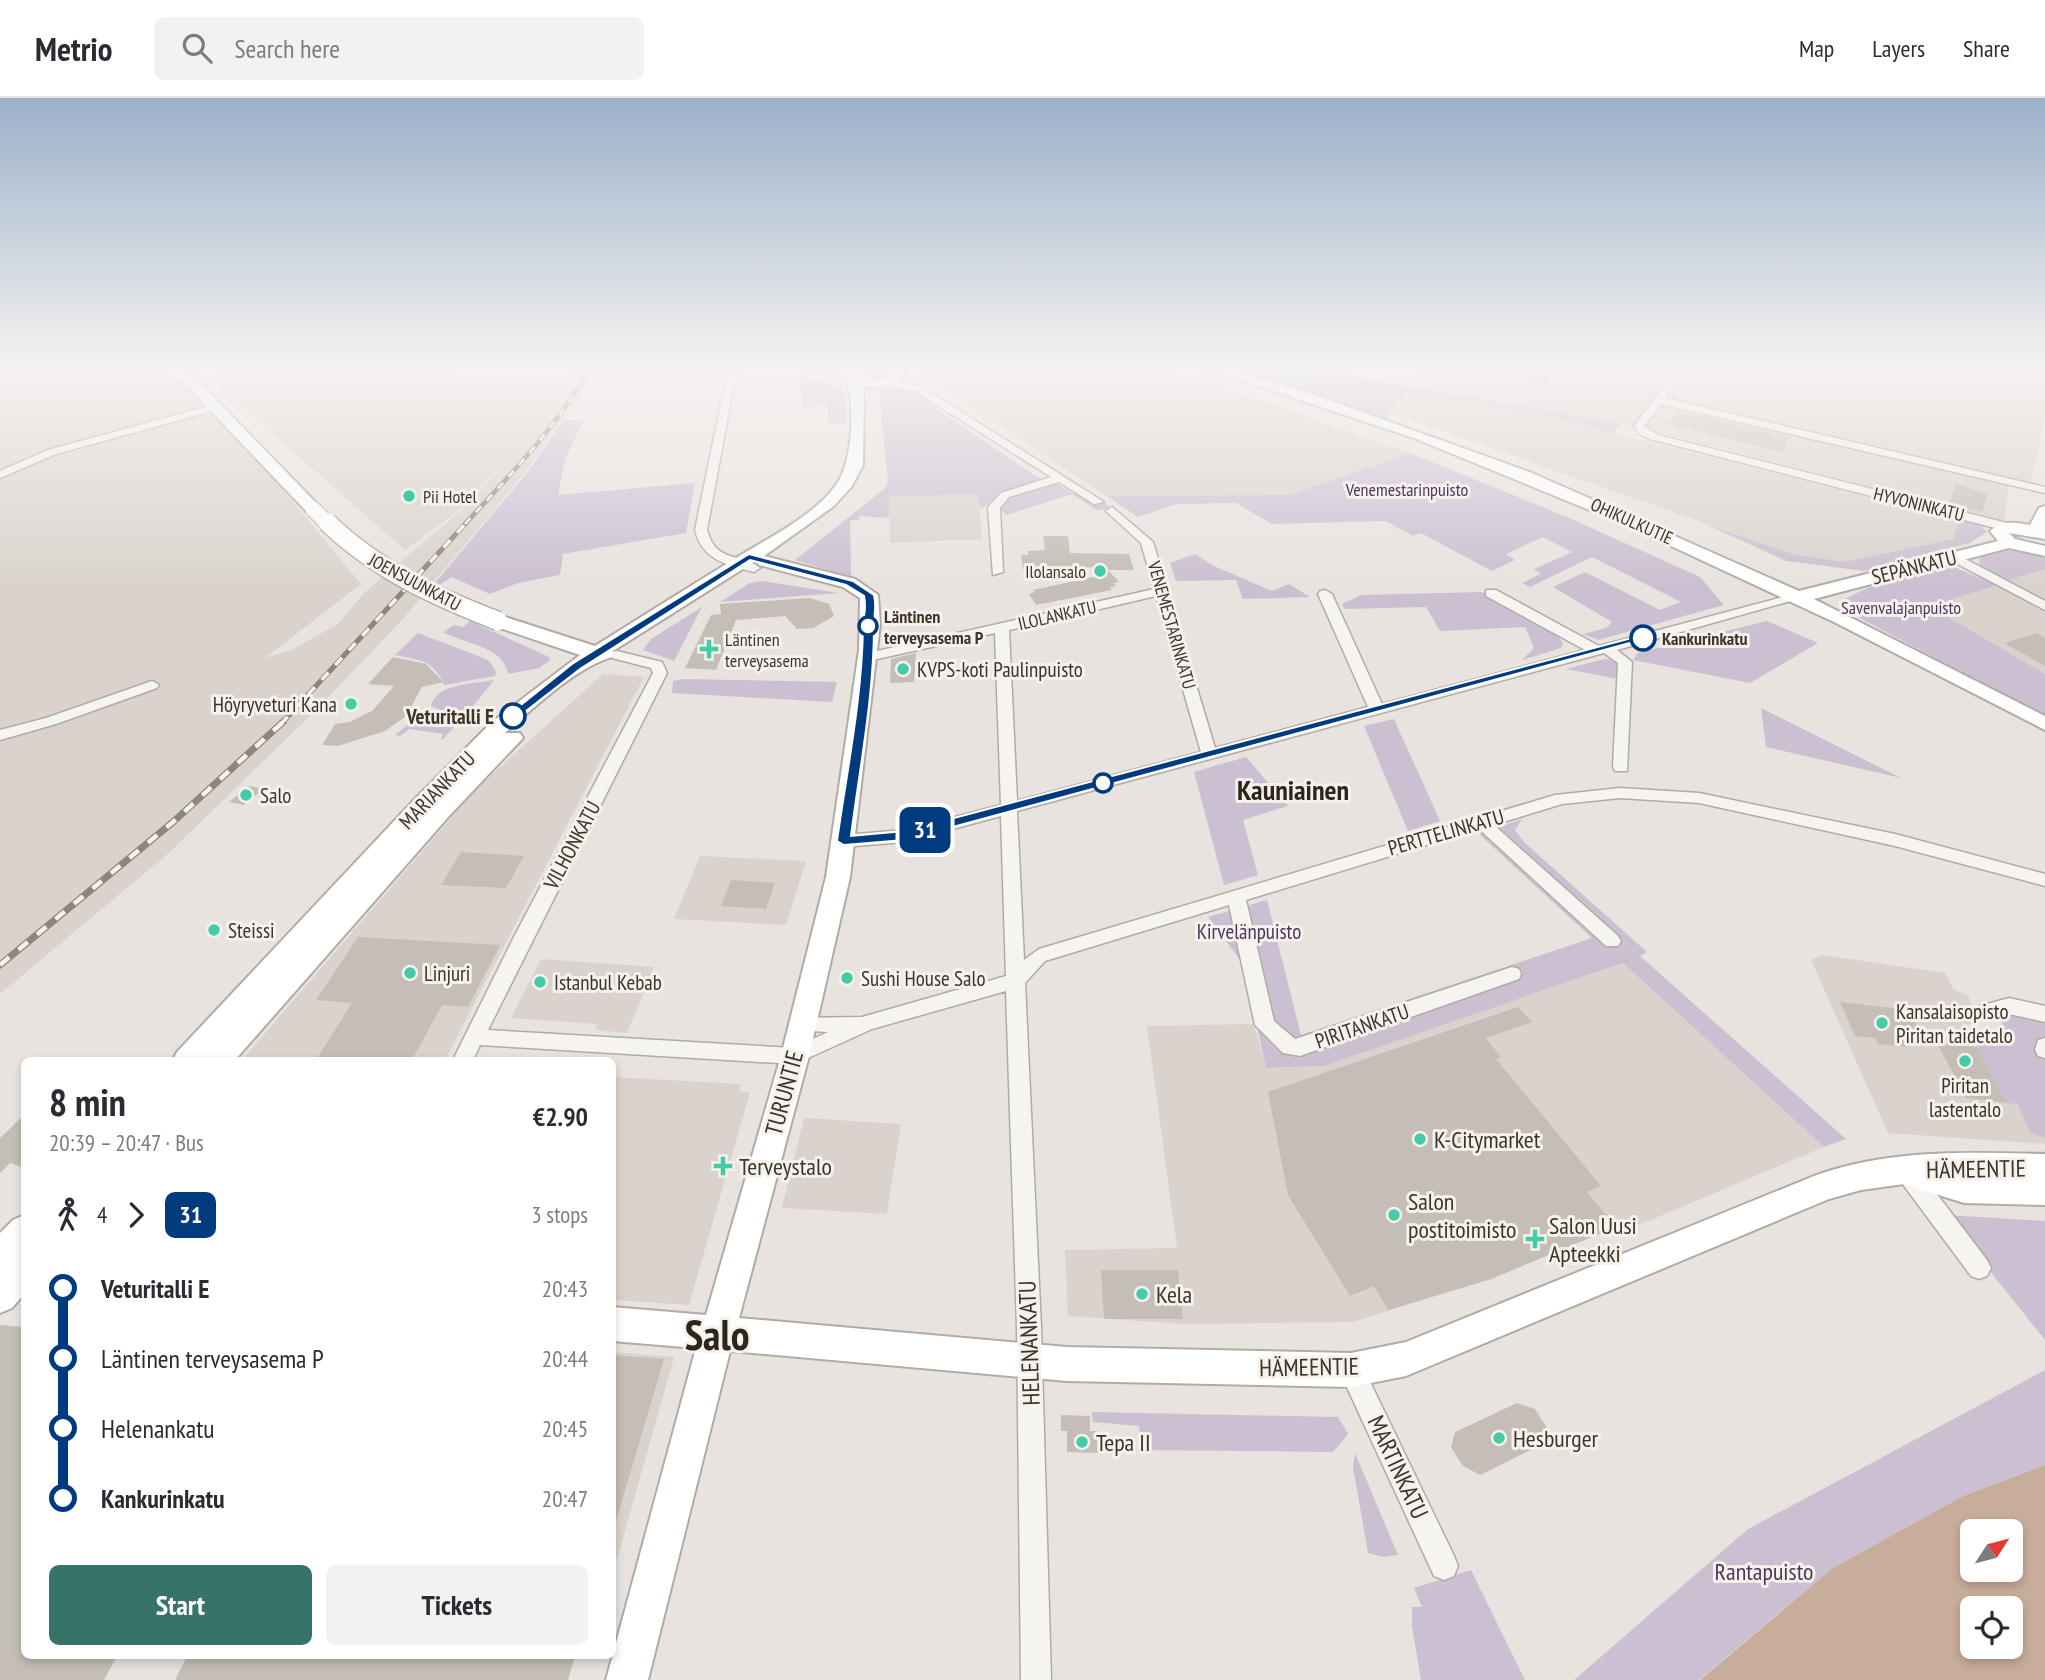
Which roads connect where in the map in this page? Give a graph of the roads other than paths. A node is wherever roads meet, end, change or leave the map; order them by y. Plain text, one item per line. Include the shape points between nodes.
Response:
1 (103, 438) edge
2 (245, 438) edge
3 (717, 438) edge
4 (856, 438) edge
5 (869, 438) edge
6 (995, 438) edge
7 (1428, 438) edge
8 (1658, 438) edge
9 (1821, 438) edge
10 (0, 475) edge
11 (1057, 479) junction
12 (2045, 490) edge
13 (1098, 502) dead end
14 (1112, 511) dead end
15 (2045, 511) edge
16 (2041, 533) edge
17 (2008, 535) junction
18 (2045, 551) edge
19 (1954, 557) junction
20 (751, 562) junction
21 (997, 572) dead end
22 (1163, 591) junction
23 (1491, 593) dead end
24 (1325, 594) dead end
25 (1798, 597) junction
26 (2045, 606) edge
27 (1002, 628) junction
28 (1601, 649) junction
29 (608, 653) junction
30 (868, 657) junction
31 (152, 685) dead end
32 (1377, 710) junction
33 (2045, 724) edge
34 (0, 734) edge
35 (1209, 754) junction
36 (1621, 767) dead end
37 (1008, 809) junction
38 (1481, 822) junction
39 (844, 841) junction
40 (2045, 880) edge
41 (1236, 895) junction
42 (1612, 941) dead end
43 (1512, 974) dead end
44 (1014, 981) junction
45 (1987, 1012) dead end
46 (2045, 1014) edge
47 (867, 1023) junction
48 (802, 1024) junction
49 (475, 1037) junction
50 (795, 1056) junction
51 (190, 1057) edge
52 (221, 1057) edge
53 (465, 1057) edge
54 (2045, 1168) edge
55 (1907, 1172) junction
56 (2045, 1191) edge
57 (21, 1241) edge
58 (1979, 1268) dead end
59 (11, 1276) edge
60 (616, 1324) edge
61 (718, 1334) junction
62 (1030, 1361) junction
63 (1351, 1370) junction
64 (1444, 1566) dead end
65 (627, 1680) edge
66 (1036, 1680) edge

1 - 10 street via 51,452
2 - 29 main road, JOENSUUNKATU, bridge via 361,554 387,570 498,621 575,648
3 - 20 street via 703,544 714,555
4 - 20 main road, MARIANKATU via 849,479 820,511
5 - 20 main road, MARIANKATU via 868,464 859,487 833,514
6 - 11 street
7 - 25 main road, OHIKULKUTIE via 1556,487
8 - 17 street, HYVONINKATU
9 - 12 street
11 - 13 street
11 - 21 street via 1005,495 994,507
14 - 22 street, VENEMESTARINKATU via 1147,542
15 - 16 main road
16 - 17 main road
17 - 18 main road
17 - 19 main road, SEPÄNKATU
19 - 25 main road, SEPÄNKATU
19 - 26 street
20 - 29 main road, MARIANKATU
20 - 30 main road, TURUNTIE via 849,593 868,621
22 - 27 street, ILOLANKATU
22 - 35 street, VENEMESTARINKATU
23 - 28 street
24 - 32 street
25 - 28 street, SEPÄNKATU
25 - 33 main road, OHIKULKUTIE
27 - 30 street, ILOLANKATU
27 - 37 street, HELENANKATU
28 - 32 street, SEPÄNKATU
28 - 36 street via 1625,662
29 - 49 street, VILHONKATU via 657,665 660,673
29 - 51 main road, MARIANKATU via 525,705 476,750
29 - 52 main road, MARIANKATU via 496,754
30 - 39 main road, TURUNTIE
31 - 34 street
32 - 35 street, SEPÄNKATU
35 - 37 street, SEPÄNKATU
37 - 39 street, SEPÄNKATU via 905,836
37 - 44 street, HELENANKATU
38 - 40 street, PERTTELINKATU via 1561,799 1620,793 1699,798 1883,837
38 - 41 street, PERTTELINKATU
38 - 42 street
39 - 48 main road, TURUNTIE
41 - 43 street, PIRITANKATU via 1265,1025 1290,1047 1300,1048
41 - 44 street, PERTTELINKATU via 1039,957
44 - 47 street, PERTTELINKATU
44 - 62 street, HELENANKATU
45 - 46 street via 2009,1006
47 - 48 street, PERTTELINKATU
47 - 50 street, PERTTELINKATU
48 - 50 main road, TURUNTIE
49 - 50 street
49 - 53 street, VILHONKATU
50 - 61 main road, TURUNTIE
54 - 55 main road, HÄMEENTIE via 1948,1165
55 - 56 main road, HÄMEENTIE via 1964,1189
55 - 58 street
55 - 63 main road, HÄMEENTIE via 1861,1176 1825,1186 1406,1359
57 - 59 main road
60 - 61 main road, HÄMEENTIE
61 - 62 main road, HÄMEENTIE
61 - 65 main road, TURUNTIE
62 - 63 main road, HÄMEENTIE
62 - 66 street, HELENANKATU
63 - 64 street, MARTINKATU

